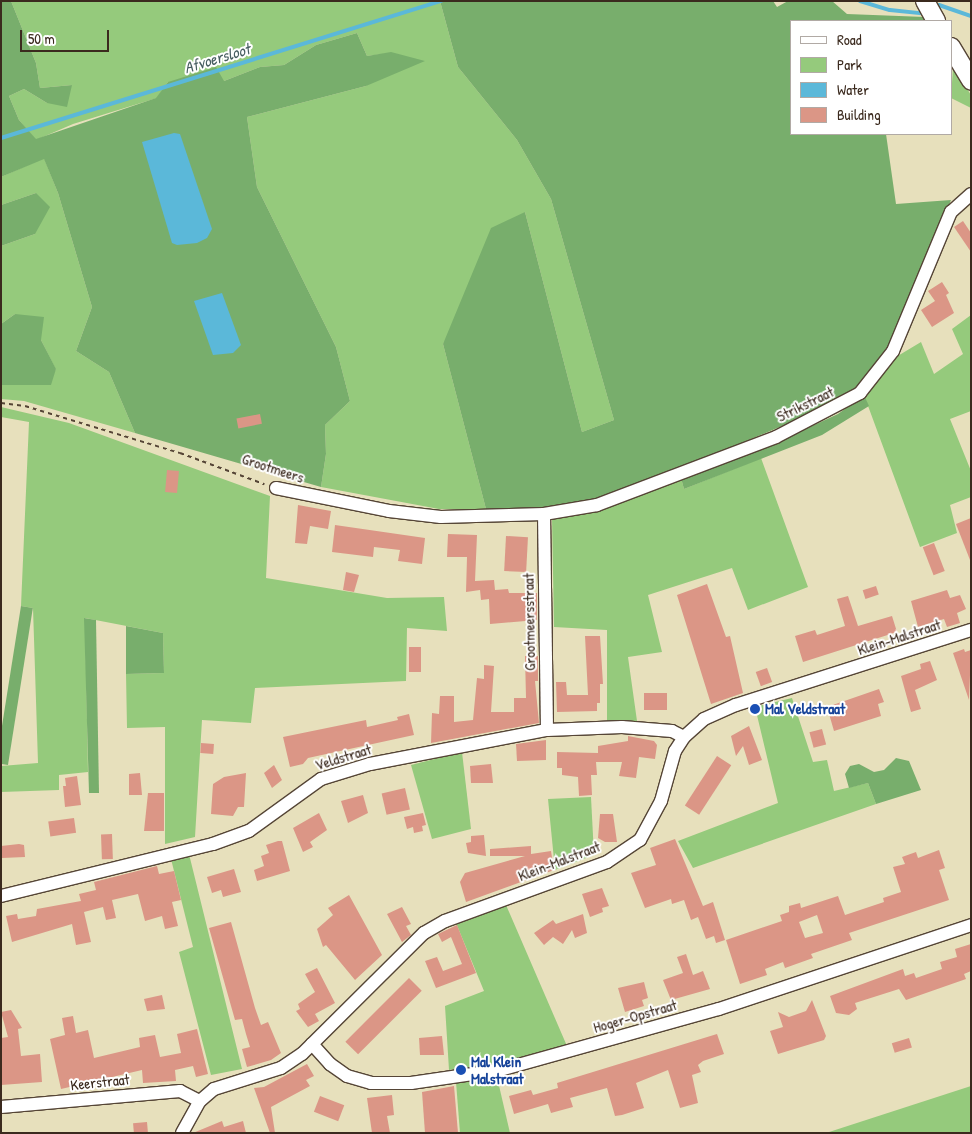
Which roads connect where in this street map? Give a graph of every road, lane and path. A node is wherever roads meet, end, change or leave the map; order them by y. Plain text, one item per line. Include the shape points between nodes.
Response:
1 (925, 1) edge
2 (935, 20) edge
3 (952, 49) edge
4 (971, 80) edge
5 (971, 194) edge
6 (1, 403) edge
7 (276, 488) joint
8 (544, 514) junction
9 (971, 630) edge
10 (547, 730) junction
11 (684, 737) junction
12 (1, 896) edge
13 (971, 925) edge
14 (312, 1044) junction
15 (200, 1100) junction
16 (1, 1106) edge
17 (182, 1133) edge

1 - 2 main road
3 - 4 main road
5 - 8 street, Strikstraat via 951,212 893,351 860,393 776,437 704,465 597,505
6 - 7 path, Grootmeers via 25,406 180,453
7 - 8 street, Grootmeers via 389,511 442,517
8 - 10 street, Grootmeersstraat
9 - 11 street, Klein-Malstraat via 727,708 704,719
10 - 11 street, Veldstraat via 622,726 672,731
10 - 12 street, Veldstraat via 370,764 321,779 249,831 213,844
11 - 14 street, Klein-Malstraat via 675,751 661,801 640,840 607,862 445,921 424,933
13 - 14 street, Hoger-Opstraat via 719,1009 500,1070 411,1083 371,1083 347,1076 330,1064
14 - 15 street, Klein-Malstraat via 281,1068 214,1089
15 - 16 street, Keerstraat via 180,1091
15 - 17 street, Klein-Malstraat

